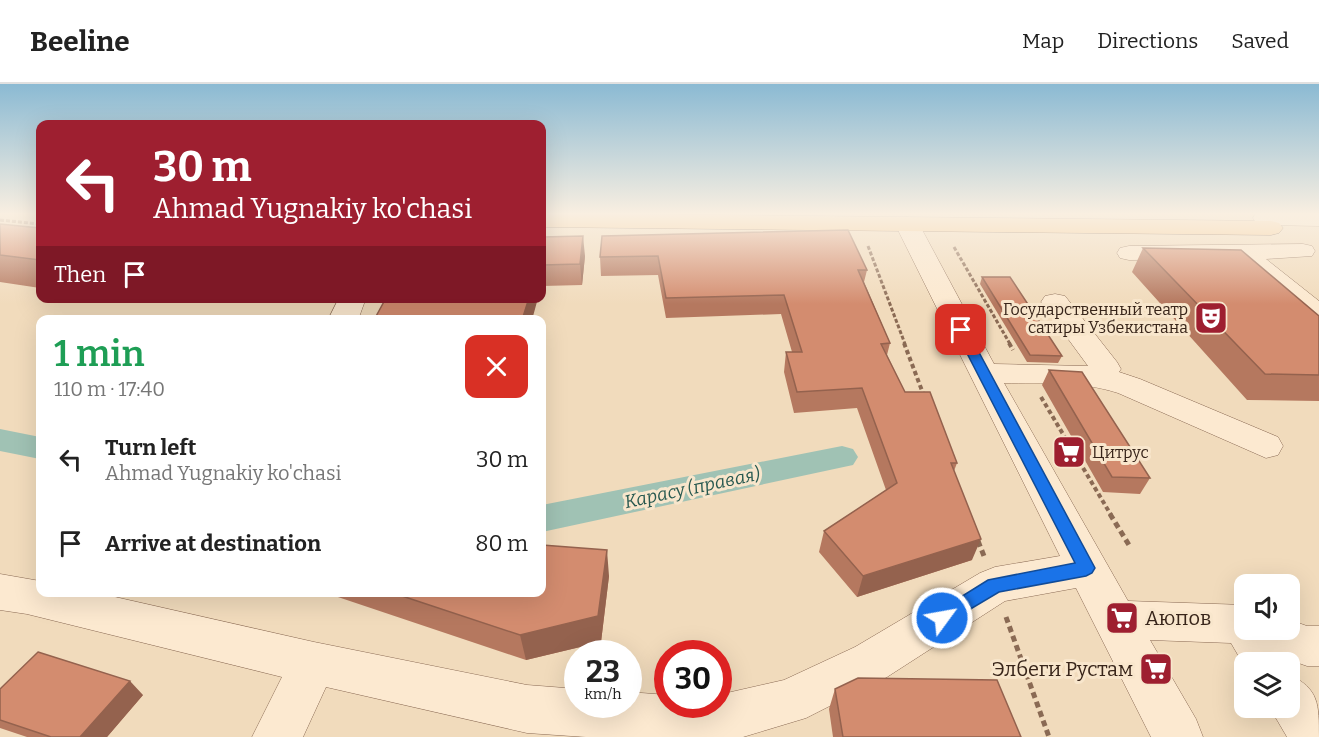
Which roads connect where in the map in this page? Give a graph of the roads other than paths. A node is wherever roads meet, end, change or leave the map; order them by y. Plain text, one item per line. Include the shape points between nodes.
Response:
1 (917, 243) edge
2 (1294, 243) edge
3 (1243, 252) junction
4 (1129, 253) dead end
5 (1311, 258) edge
6 (1055, 302) dead end
7 (1319, 315) edge
8 (983, 373) junction
9 (1101, 377) junction
10 (1266, 446) dead end
11 (1086, 568) junction
12 (46, 597) edge
13 (1115, 620) junction
14 (1234, 626) edge
15 (1288, 640) edge
16 (1319, 646) edge
17 (314, 663) junction
18 (1300, 714) edge
19 (278, 737) edge
20 (1178, 737) edge
21 (1315, 737) edge

1 - 8 street
2 - 5 street
3 - 4 street
3 - 5 street
3 - 7 street
6 - 9 street via 1106,369
8 - 9 street
8 - 11 street
9 - 10 street
11 - 13 street
11 - 17 street via 995,585 871,663 789,702 707,722 527,709
12 - 17 street
13 - 14 street
13 - 20 street
15 - 16 street
17 - 19 street
18 - 21 street

